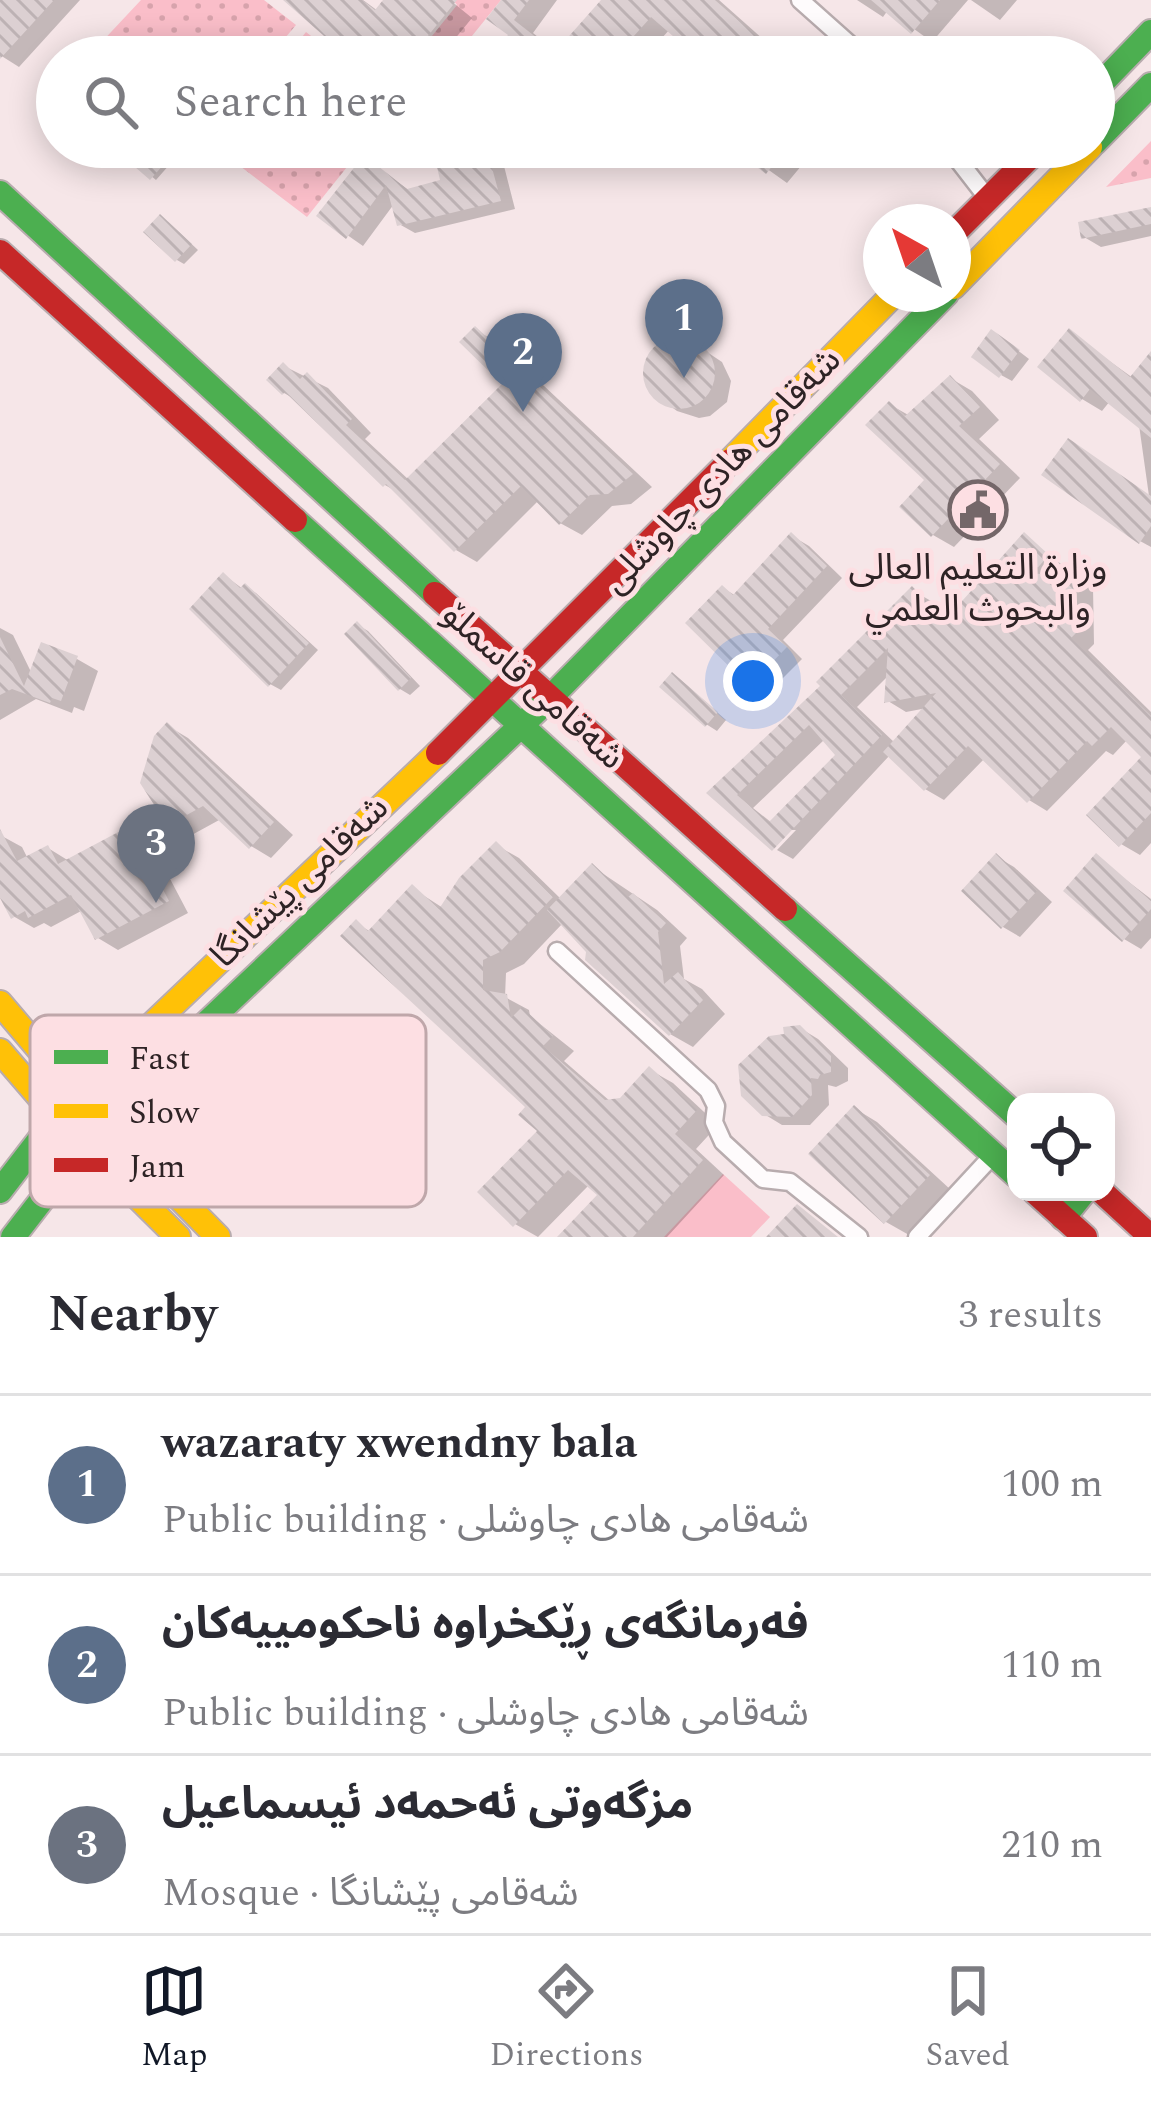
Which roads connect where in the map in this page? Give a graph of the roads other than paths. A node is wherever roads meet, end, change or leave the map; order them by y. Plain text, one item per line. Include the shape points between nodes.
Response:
1 (800, 0) edge
2 (1151, 32) edge
3 (840, 36) edge
4 (1115, 69) edge
5 (1151, 85) edge
6 (1115, 122) edge
7 (964, 168) edge
8 (1020, 168) edge
9 (1069, 168) edge
10 (0, 193) edge
11 (989, 200) junction
12 (971, 217) edge
13 (0, 252) edge
14 (971, 265) edge
15 (876, 312) edge
16 (912, 312) edge
17 (522, 673) junction
18 (496, 699) junction
19 (549, 699) junction
20 (522, 725) junction
21 (557, 951) dead end
22 (0, 1003) edge
23 (161, 1015) edge
24 (212, 1015) edge
25 (30, 1038) edge
26 (0, 1051) edge
27 (30, 1086) edge
28 (1007, 1107) edge
29 (30, 1152) edge
30 (993, 1155) junction
31 (1007, 1167) edge
32 (0, 1190) edge
33 (1045, 1201) edge
34 (1077, 1201) edge
35 (1112, 1201) edge
36 (36, 1207) edge
37 (148, 1207) edge
38 (189, 1207) edge
39 (1063, 1218) junction
40 (13, 1237) edge
41 (178, 1237) edge
42 (218, 1237) edge
43 (859, 1237) edge
44 (917, 1237) edge
45 (1084, 1237) edge
46 (1151, 1237) edge

1 - 3 street
2 - 4 main road
5 - 6 main road, شەقامی هادی چاوشلی
7 - 11 street
8 - 11 main road
9 - 14 main road, شەقامی هادی چاوشلی
10 - 17 main road, شەقامی قاسملۆ
11 - 12 main road
13 - 18 main road, شەقامی قاسملۆ
15 - 17 main road, شەقامی هادی چاوشلی
16 - 19 main road, شەقامی هادی چاوشلی
17 - 18 main road, شەقامی پێشانگا
17 - 19 main road, شەقامی قاسملۆ
18 - 20 main road, شەقامی قاسملۆ
18 - 23 main road, شەقامی پێشانگا
19 - 20 main road, شەقامی پێشانگا
19 - 28 main road, شەقامی قاسملۆ
20 - 24 main road, شەقامی پێشانگا
20 - 30 main road, شەقامی قاسملۆ
21 - 43 street via 708,1090 723,1142 763,1179 790,1182
22 - 25 main road
26 - 27 main road
29 - 32 main road
30 - 31 main road, شەقامی قاسملۆ
30 - 44 street
33 - 39 main road
34 - 39 main road
35 - 46 main road
36 - 40 main road
37 - 41 main road
38 - 42 main road
39 - 45 main road

